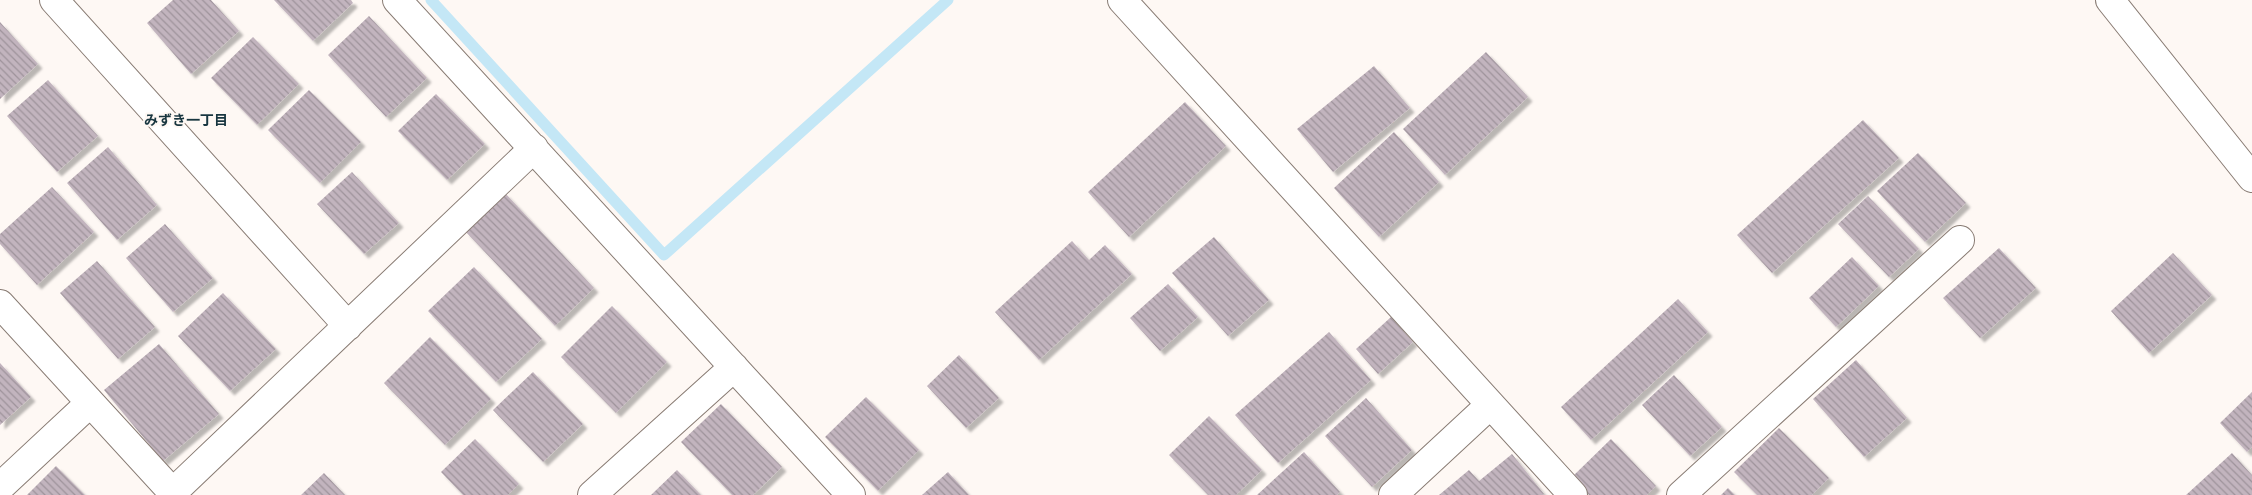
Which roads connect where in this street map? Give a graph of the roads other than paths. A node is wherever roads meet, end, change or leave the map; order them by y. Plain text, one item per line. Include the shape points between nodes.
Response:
1 (54, 0) edge
2 (397, 0) edge
3 (1122, 0) edge
4 (2110, 0) edge
5 (534, 148) junction
6 (2252, 178) edge
7 (1960, 240) dead end
8 (0, 304) edge
9 (348, 326) junction
10 (734, 367) junction
11 (90, 403) junction
12 (1490, 405) junction
13 (0, 486) edge
14 (173, 494) edge
15 (592, 495) edge
16 (851, 495) edge
17 (1393, 495) edge
18 (1573, 495) edge
19 (1681, 495) edge

1 - 9 street
2 - 5 street
3 - 12 street
4 - 6 street
5 - 9 street
5 - 10 street
7 - 19 street
8 - 11 street
9 - 14 street
10 - 15 street
10 - 16 street
11 - 13 street
11 - 14 street
12 - 17 street
12 - 18 street

